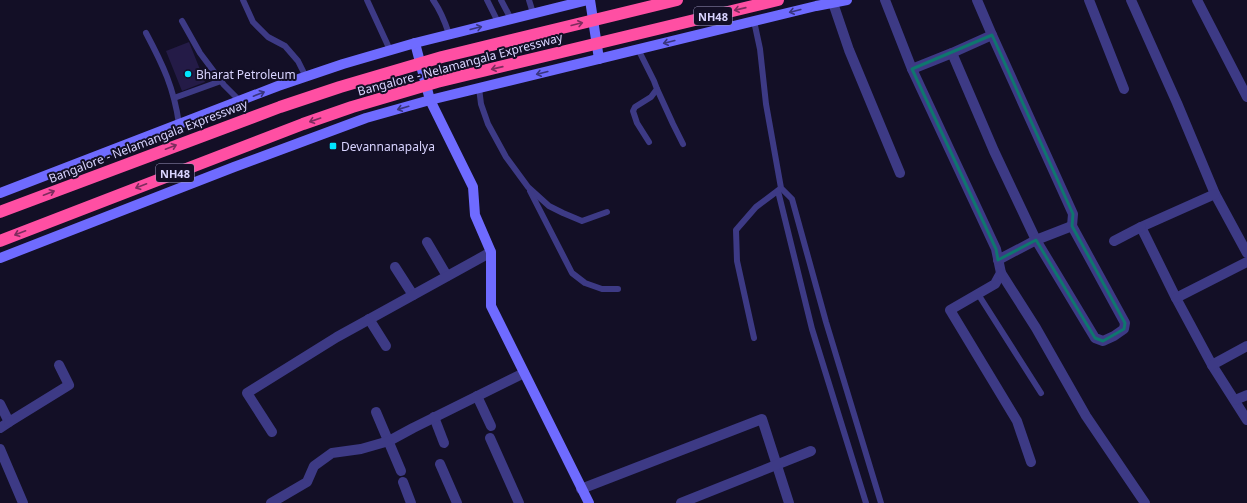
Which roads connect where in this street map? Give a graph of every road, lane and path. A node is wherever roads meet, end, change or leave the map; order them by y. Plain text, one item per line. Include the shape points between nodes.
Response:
1 (243, 0) edge
2 (367, 0) edge
3 (433, 0) edge
4 (487, 0) edge
5 (501, 0) edge
6 (529, 0) edge
7 (589, 0) edge
8 (677, 0) edge
9 (778, 0) edge
10 (847, 0) edge
11 (885, 0) edge
12 (977, 0) edge
13 (1089, 0) edge
14 (1131, 0) edge
15 (1198, 0) edge
16 (833, 3) junction
17 (533, 14) junction
18 (511, 19) junction
19 (182, 21) dead end
20 (754, 21) junction
21 (498, 22) junction
22 (146, 33) dead end
23 (449, 34) junction
24 (992, 35) junction
25 (415, 43) junction
26 (638, 49) junction
27 (390, 50) junction
28 (952, 53) junction
29 (599, 59) junction
30 (912, 69) junction
31 (306, 77) junction
32 (221, 81) junction
33 (480, 88) junction
34 (656, 89) junction
35 (1124, 89) dead end
36 (1247, 97) edge
37 (174, 98) junction
38 (430, 100) junction
39 (240, 101) junction
40 (179, 124) junction
41 (649, 142) dead end
42 (683, 144) dead end
43 (900, 173) dead end
44 (528, 187) junction
45 (780, 189) junction
46 (0, 193) edge
47 (1215, 194) junction
48 (0, 212) edge
49 (607, 212) dead end
50 (1072, 226) junction
51 (1141, 227) junction
52 (1036, 240) junction
53 (0, 241) edge
54 (1114, 241) dead end
55 (427, 242) dead end
56 (491, 252) junction
57 (1247, 253) edge
58 (0, 258) edge
59 (998, 260) junction
60 (1247, 262) edge
61 (395, 267) dead end
62 (1000, 273) junction
63 (447, 276) junction
64 (618, 289) dead end
65 (978, 294) junction
66 (413, 295) junction
67 (1176, 298) junction
68 (369, 319) junction
69 (754, 338) dead end
70 (386, 346) dead end
71 (1247, 346) edge
72 (59, 365) dead end
73 (1212, 365) junction
74 (524, 373) junction
75 (1041, 394) dead end
76 (1247, 395) edge
77 (477, 396) junction
78 (1235, 400) junction
79 (0, 404) edge
80 (376, 412) dead end
81 (434, 417) junction
82 (1247, 420) edge
83 (9, 422) junction
84 (491, 426) dead end
85 (0, 428) edge
86 (272, 432) dead end
87 (490, 438) dead end
88 (389, 441) junction
89 (444, 443) dead end
90 (0, 449) edge
91 (811, 451) dead end
92 (1031, 462) dead end
93 (440, 464) dead end
94 (776, 464) junction
95 (401, 471) dead end
96 (403, 482) dead end
97 (581, 488) junction
98 (23, 503) edge
99 (271, 503) edge
100 (411, 503) edge
101 (457, 503) edge
102 (519, 503) edge
103 (589, 503) edge
104 (681, 503) edge
105 (789, 503) edge
106 (866, 503) edge
107 (881, 503) edge
108 (1145, 503) edge

1 - 31 lane via 253,22 268,37 285,46 298,61
2 - 27 lane
3 - 23 lane via 444,18
4 - 21 lane
5 - 18 lane
6 - 17 lane
7 - 17 street
7 - 29 street
48 -> 8 highway, Bangalore - Nelamangala Expressway / NH48 via 340,87 442,57
9 -> 53 highway, Bangalore - Nelamangala Expressway / NH48 via 437,82 352,107 296,126
10 - 16 street
11 - 30 street
12 - 24 street
13 - 35 street
14 - 47 street
15 - 36 street
16 -> 20 street
16 - 43 street via 849,50
17 - 18 street
18 - 21 street
19 - 32 lane via 200,53
20 -> 26 street
20 - 45 lane
23 -> 21 street
22 - 37 lane via 169,80
23 - 25 street
24 - 28 street
24 - 50 street via 1073,214
25 - 27 street
25 - 38 street
26 - 29 street
26 - 34 lane
27 - 31 street
28 - 30 street
28 - 52 street
29 -> 33 street
30 - 59 street via 996,249
39 -> 31 street
32 - 37 lane
32 - 39 lane
33 - 38 street
33 - 44 lane via 481,104 488,124 506,157
34 - 41 lane via 651,97 635,107 633,112
34 - 42 lane
37 - 40 lane
38 - 56 street via 473,187 475,215
38 -> 58 street via 366,118
39 - 40 street
40 - 46 street
44 - 49 lane via 549,206 582,221
44 - 64 lane via 572,273 585,283 602,289
45 - 69 lane via 756,208 736,230 737,261
45 - 106 lane via 812,329
45 - 107 lane via 792,199
47 - 51 street
47 - 57 street
50 - 52 street
50 - 52 street via 1125,323 1124,329 1102,341 1096,338
51 - 54 street
51 - 67 street
52 - 59 street
55 - 63 street
56 - 63 street
56 - 74 street via 491,306
59 - 62 street
60 - 67 street
61 - 66 street
62 - 65 street via 995,284
62 - 108 street via 1036,328 1086,416
63 - 66 street
65 - 75 lane
65 - 92 street via 950,310 1017,421
66 - 68 street
67 - 73 street
68 - 70 street
68 - 86 street via 247,393
71 - 73 street
72 - 83 street via 69,385
73 - 78 street
74 - 77 street
74 - 97 street
76 - 78 street
77 - 81 street
77 - 84 street
78 - 82 street
79 - 83 street
80 - 88 street
81 - 88 street
81 - 89 street
83 - 85 street
87 - 102 street
88 - 95 street
88 - 99 street via 332,453 314,466 307,482
90 - 98 street
91 - 94 street
93 - 101 street
94 - 97 street via 762,419
94 - 104 street
94 - 105 street
96 - 100 street
97 - 103 street

